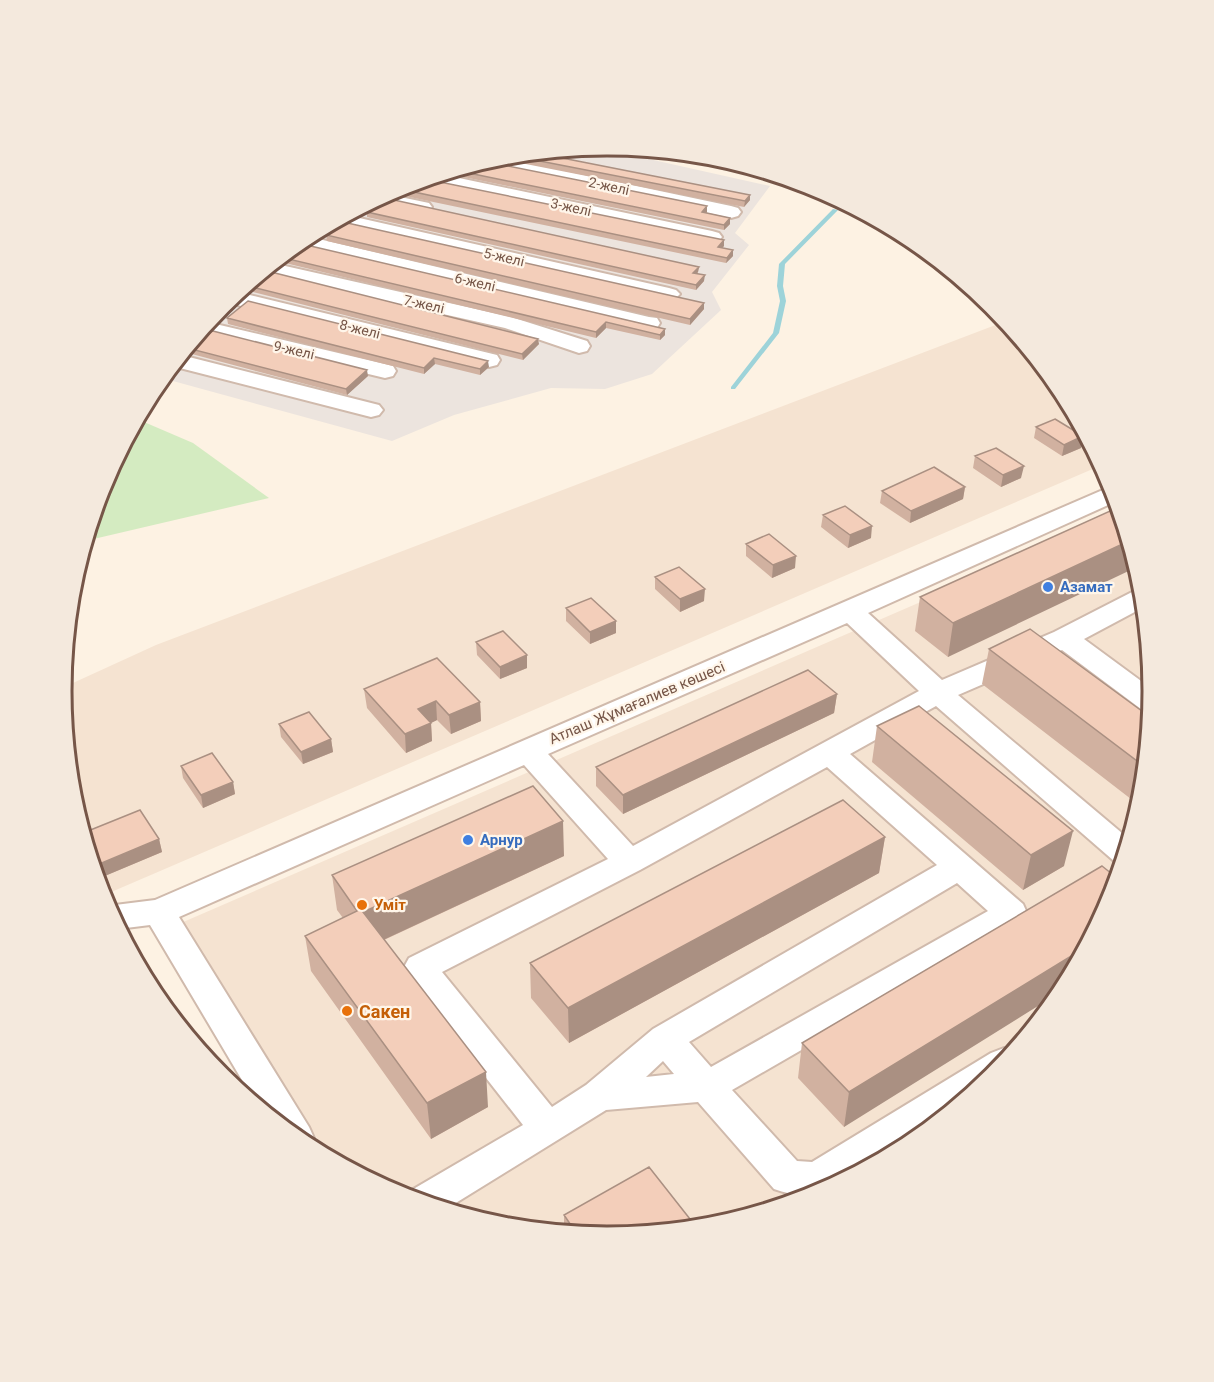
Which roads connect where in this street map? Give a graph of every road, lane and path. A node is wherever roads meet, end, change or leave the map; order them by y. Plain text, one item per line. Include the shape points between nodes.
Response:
1 (510, 165) edge
2 (447, 181) edge
3 (397, 199) edge
4 (441, 211) edge
5 (731, 212) dead end
6 (350, 222) edge
7 (712, 237) edge
8 (314, 244) edge
9 (277, 270) edge
10 (669, 294) edge
11 (242, 300) edge
12 (649, 323) edge
13 (210, 333) edge
14 (579, 346) dead end
15 (489, 360) edge
16 (185, 362) edge
17 (385, 371) dead end
18 (371, 410) dead end
19 (1105, 497) edge
20 (1134, 602) edge
21 (850, 611) junction
22 (1064, 639) junction
23 (938, 693) junction
24 (1142, 695) edge
25 (527, 750) junction
26 (828, 752) junction
27 (1118, 848) edge
28 (629, 862) junction
29 (959, 867) junction
30 (159, 912) junction
31 (122, 916) edge
32 (665, 1039) junction
33 (968, 1085) edge
34 (708, 1086) junction
35 (598, 1096) junction
36 (279, 1114) edge
37 (548, 1129) junction
38 (433, 1197) edge

1 - 5 street, 2-желі
2 - 7 street, 3-желі
3 - 4 street
6 - 10 street, 5-желі
8 - 12 street, 6-желі
9 - 14 street, 7-желі via 511,323
11 - 15 street, 8-желі
13 - 17 street, 9-желі
16 - 18 street
19 - 21 street, Атлаш Жұмағалиев көшесі
20 - 22 street
21 - 23 street
21 - 25 street, Атлаш Жұмағалиев көшесі
22 - 23 street
22 - 24 street
23 - 26 street
23 - 27 street
25 - 28 street
25 - 30 street, Атлаш Жұмағалиев көшесі
26 - 28 street
26 - 29 street
28 - 37 street via 421,967
29 - 32 street
29 - 34 street via 1011,913
30 - 31 street, Атлаш Жұмағалиев көшесі
30 - 36 street
32 - 34 street
32 - 35 street
33 - 34 street via 817,1179 787,1177
34 - 35 street
35 - 37 street
37 - 38 street

